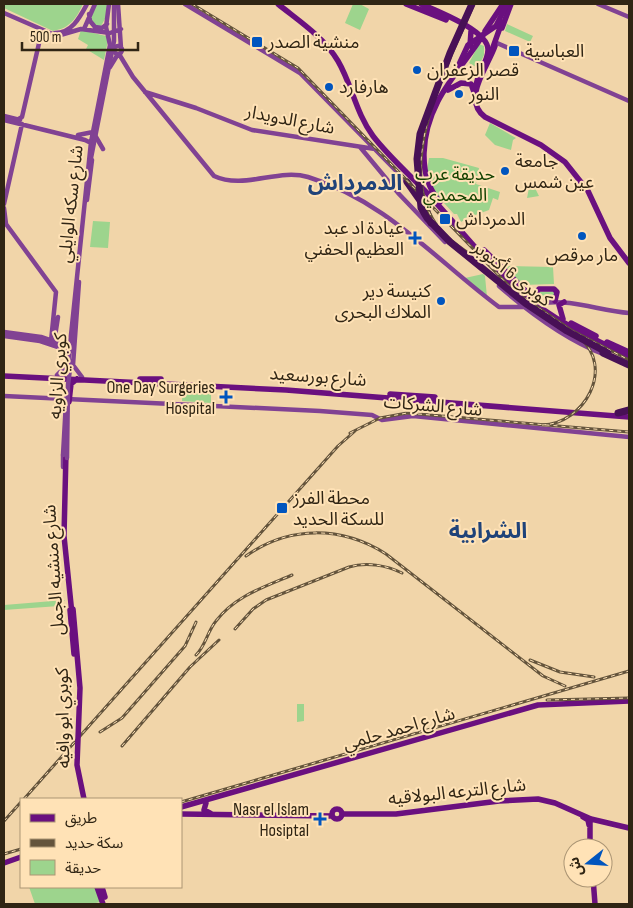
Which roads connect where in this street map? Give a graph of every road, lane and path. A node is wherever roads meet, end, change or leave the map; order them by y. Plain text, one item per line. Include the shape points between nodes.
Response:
1 (87, 4) edge
2 (95, 4) edge
3 (114, 4) edge
4 (185, 4) edge
5 (278, 4) edge
6 (406, 4) edge
7 (421, 4) edge
8 (471, 4) edge
9 (507, 4) edge
10 (598, 4) edge
11 (4, 12) edge
12 (499, 13) junction
13 (89, 14) junction
14 (629, 18) edge
15 (79, 19) junction
16 (107, 22) junction
17 (121, 27) junction
18 (40, 29) junction
19 (84, 29) junction
20 (72, 30) junction
21 (471, 31) junction
22 (501, 32) junction
23 (48, 33) junction
24 (107, 33) junction
25 (482, 35) junction
26 (487, 43) junction
27 (497, 43) junction
28 (119, 51) junction
29 (465, 62) junction
30 (104, 74) junction
31 (452, 80) junction
32 (476, 89) junction
33 (443, 93) junction
34 (153, 98) junction
35 (629, 100) edge
36 (4, 118) edge
37 (20, 122) junction
38 (93, 132) junction
39 (84, 137) junction
40 (96, 137) junction
41 (96, 146) junction
42 (360, 147) junction
43 (376, 149) junction
44 (12, 159) junction
45 (407, 182) joint
46 (4, 190) edge
47 (87, 199) junction
48 (4, 204) edge
49 (4, 208) edge
50 (5, 219) edge
51 (431, 223) junction
52 (629, 264) edge
53 (78, 285) junction
54 (532, 296) junction
55 (555, 301) junction
56 (564, 302) junction
57 (536, 304) junction
58 (544, 304) junction
59 (524, 307) junction
60 (629, 313) edge
61 (562, 318) junction
62 (4, 332) edge
63 (4, 336) edge
64 (53, 342) junction
65 (70, 349) junction
66 (629, 352) edge
67 (629, 356) edge
68 (71, 365) junction
69 (629, 365) edge
70 (4, 374) edge
71 (57, 375) junction
72 (79, 378) junction
73 (64, 379) junction
74 (68, 386) junction
75 (4, 396) edge
76 (68, 398) junction
77 (578, 411) junction
78 (626, 413) edge
79 (629, 437) edge
80 (64, 468) junction
81 (72, 607) junction
82 (74, 654) joint
83 (629, 702) edge
84 (78, 703) dead end
85 (223, 797) junction
86 (83, 798) edge
87 (83, 798) edge
88 (206, 803) junction
89 (182, 809) edge
90 (182, 809) edge
91 (203, 812) junction
92 (182, 814) edge
93 (590, 821) junction
94 (629, 829) edge
95 (590, 838) edge
96 (20, 859) edge
97 (4, 864) edge
98 (100, 888) edge
99 (100, 888) edge
100 (594, 888) edge
101 (105, 904) edge
102 (595, 904) edge

1 - 15 main road
2 - 13 main road
3 - 16 main road, شارع سكه الوايلي
3 - 17 main road, شارع سكه الوايلي
3 - 17 main road, bridge
3 - 30 main road, bridge
3 - 47 main road, bridge via 114,41 90,162
4 - 43 main road via 289,65
5 - 57 main road via 312,30 334,55 362,117 379,144 493,266
6 - 21 main road
7 - 25 main road
8 - 51 highway, كوبرى 6 أكتوبر, bridge via 418,141 420,202
8 - 69 highway, كوبرى 6 أكتوبر, bridge via 448,52 417,137 416,192 420,212 448,244 531,310 572,337
9 - 12 main road
9 - 22 main road
9 - 31 main road, bridge via 496,26 468,45
9 - 32 main road, bridge
10 - 14 main road
11 - 18 main road
11 - 20 main road via 53,33
12 - 22 main road via 495,24
12 - 25 main road
13 - 16 main road via 95,27 102,28
13 - 19 main road
15 - 19 main road
15 - 20 main road
16 - 24 main road, شارع سكه الوايلي
17 - 24 main road
17 - 28 main road, شارع سكه الوايلي
18 - 23 main road
18 - 37 main road
19 - 20 main road
19 - 24 main road
20 - 23 main road via 57,36
21 - 25 main road
21 - 29 main road via 472,42
22 - 27 main road
23 - 37 main road via 42,39 24,117
24 - 28 main road via 114,38
24 - 30 main road, شارع سكه الوايلي via 110,43
25 - 26 main road
25 - 29 main road
26 - 27 main road
26 - 32 main road via 488,54 476,81
27 - 32 main road
27 - 35 main road
28 - 34 main road, شارع الدويدار via 144,91
28 - 40 main road, شارع سكه الوايلي via 109,70
29 - 31 main road
30 - 38 main road, شارع سكه الوايلي
31 - 33 main road
32 - 33 main road via 465,82
32 - 52 main road via 478,110 491,120 542,145 569,166 595,203 613,242
33 - 54 main road via 426,138 424,164 428,186 486,253
34 - 42 main road, شارع الدويدار via 196,108 252,130
34 - 59 main road via 214,176 242,180 296,174 323,182 374,207 499,307
36 - 37 main road
37 - 39 main road
37 - 44 main road
38 - 39 main road
38 - 41 main road, شارع سكه الوايلي
39 - 41 main road
40 - 41 main road, شارع سكه الوايلي
40 - 41 main road
41 - 47 main road, شارع سكه الوايلي
41 - 53 main road, شارع سكه الوايلي
42 - 43 main road, شارع الدويدار
42 - 59 main road via 399,194 450,246
43 - 45 main road
44 - 46 main road
44 - 48 main road
45 - 51 highway, bridge via 426,208
47 - 53 main road, شارع سكه الوايلي
49 - 50 main road
50 - 64 main road via 59,292
51 - 69 highway, كوبرى 6 أكتوبر, bridge via 453,245 539,313
53 - 65 main road, شارع سكه الوايلي
53 - 68 main road, شارع سكه الوايلي
53 - 80 main road, كوبري الزاويه, bridge via 67,385
54 - 55 main road via 539,289 557,290
54 - 58 main road
55 - 56 main road
55 - 58 main road
56 - 60 main road
56 - 61 main road via 559,305
57 - 58 main road
57 - 67 main road via 578,332
58 - 61 main road
59 - 69 main road via 576,342
61 - 66 main road
62 - 64 main road
63 - 65 main road
64 - 65 main road
65 - 68 main road, شارع سكه الوايلي
68 - 71 main road
68 - 72 main road
70 - 71 main road, شارع بورسعيد
70 - 73 main road, شارع بورسعيد
71 - 72 main road, شارع بورسعيد
72 - 73 main road, شارع بورسعيد
72 - 74 main road
72 - 77 main road, شارع بورسعيد via 385,395
73 - 74 main road, شارع منشيه الجمل
74 - 76 main road, شارع منشيه الجمل
75 - 76 main road, شارع الشركات
76 - 79 main road, شارع الشركات via 364,414 376,415 382,420 413,416
76 - 80 main road, شارع منشيه الجمل
77 - 78 main road, شارع بورسعيد
77 - 78 main road, شارع بورسعيد
80 - 81 main road, شارع منشيه الجمل via 64,536
80 - 82 main road, شارع منشيه الجمل via 62,533
81 - 84 main road, شارع منشيه الجمل
81 - 86 main road, كوبري ابو وافيه, bridge via 80,688 77,767
82 - 87 main road, كوبري ابو وافيه, bridge via 78,693 75,765
83 - 85 main road, شارع احمد حلمي via 554,703
85 - 88 main road, شارع احمد حلمي
85 - 89 main road, شارع احمد حلمي
88 - 90 main road, شارع احمد حلمي
88 - 91 main road
91 - 92 main road
91 - 93 main road, شارع الترعه البولاقيه via 332,815 337,820 342,815 396,814 538,799 571,810
93 - 94 main road, شارع الترعه البولاقيه
93 - 95 main road
96 - 97 main road
98 - 101 main road
99 - 101 main road
100 - 102 main road

